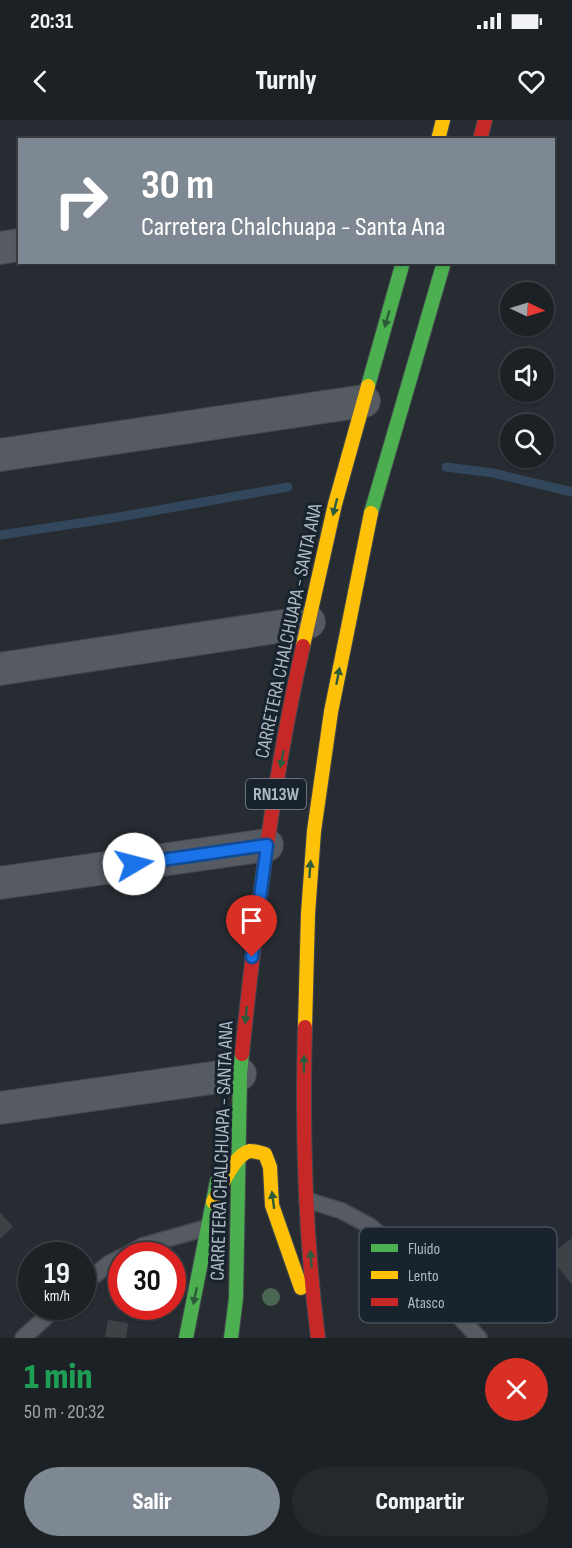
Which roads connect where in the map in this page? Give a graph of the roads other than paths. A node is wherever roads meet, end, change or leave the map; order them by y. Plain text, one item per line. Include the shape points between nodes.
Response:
1 (443, 120) edge
2 (485, 120) edge
3 (438, 138) edge
4 (480, 138) edge
5 (18, 245) edge
6 (0, 248) edge
7 (402, 264) edge
8 (443, 264) edge
9 (364, 400) junction
10 (0, 455) edge
11 (309, 622) junction
12 (0, 669) edge
13 (267, 845) junction
14 (0, 883) edge
15 (240, 1074) junction
16 (0, 1108) edge
17 (238, 1159) junction
18 (307, 1200) junction
19 (213, 1202) junction
20 (209, 1227) junction
21 (371, 1227) edge
22 (152, 1242) edge
23 (108, 1264) edge
24 (96, 1274) edge
25 (43, 1320) edge
26 (466, 1323) edge
27 (318, 1337) edge
28 (23, 1338) edge
29 (186, 1338) edge
30 (231, 1338) edge
31 (480, 1338) edge

1 - 3 highway
2 - 4 highway
5 - 6 street
7 -> 9 highway, CARRETERA CHALCHUAPA - SANTA ANA / RN13W
18 -> 8 highway, RN13W via 305,981 310,871 321,771 371,514
9 - 10 street
9 -> 11 highway, CARRETERA CHALCHUAPA - SANTA ANA / RN13W
11 - 12 street
11 -> 13 highway, CARRETERA CHALCHUAPA - SANTA ANA / RN13W
13 - 14 street
13 -> 15 highway, CARRETERA CHALCHUAPA - SANTA ANA / RN13W
15 - 16 street
15 - 17 highway, CARRETERA CHALCHUAPA - SANTA ANA / RN13W
15 - 19 highway
17 - 19 highway
27 -> 17 highway via 272,1204 270,1167 265,1154 251,1151
17 - 30 highway, CARRETERA CHALCHUAPA - SANTA ANA / RN13W via 236,1298
18 - 21 lane
27 -> 18 highway, RN13W
19 - 20 highway
20 - 22 lane
20 -> 29 highway
23 - 24 lane
25 - 28 lane
26 - 31 lane

